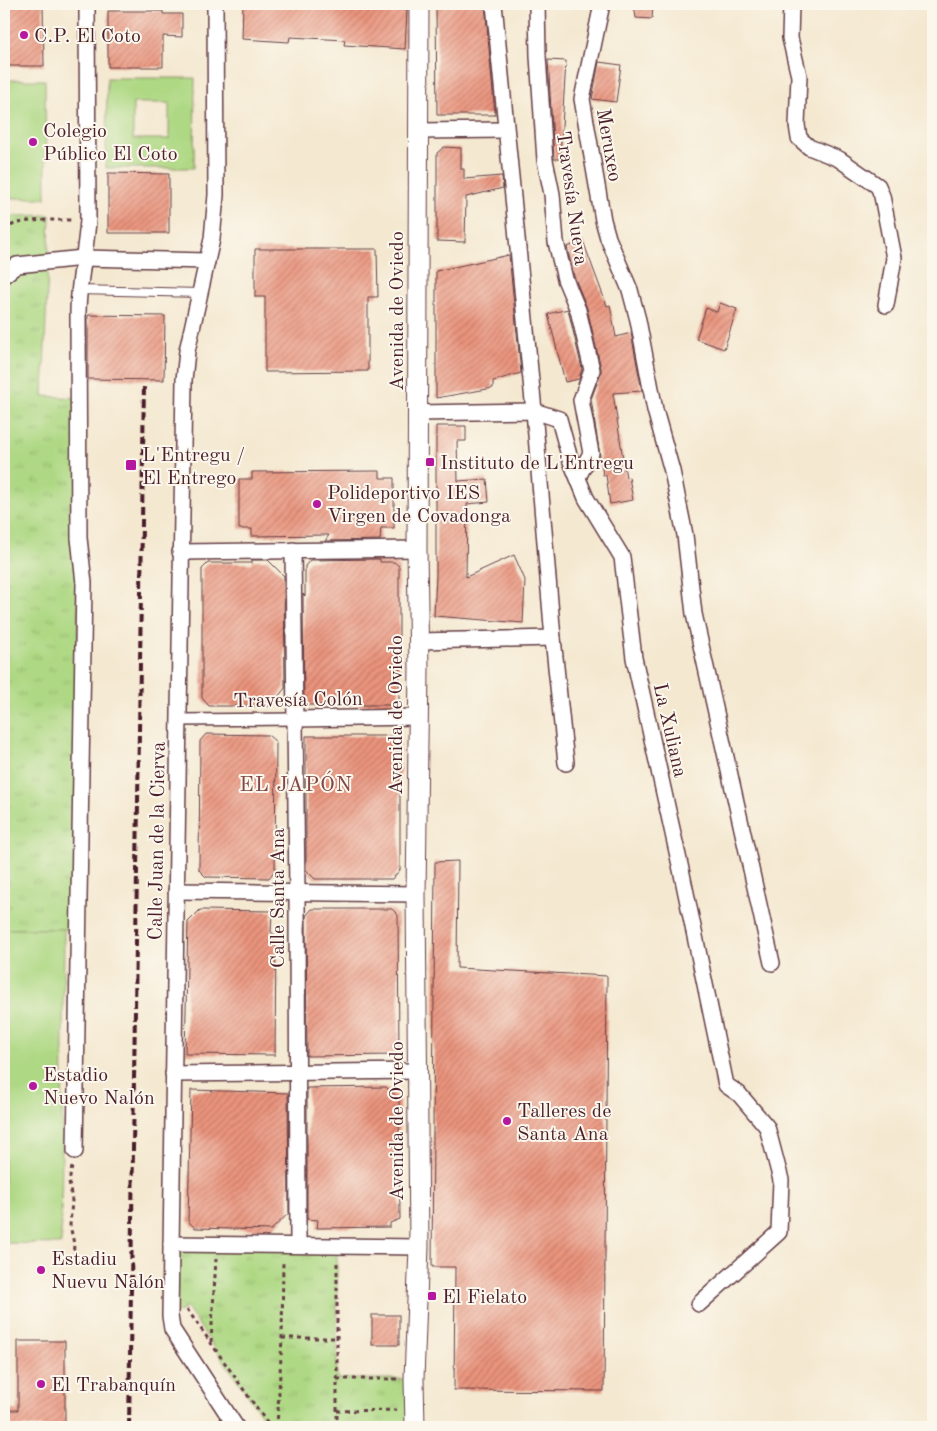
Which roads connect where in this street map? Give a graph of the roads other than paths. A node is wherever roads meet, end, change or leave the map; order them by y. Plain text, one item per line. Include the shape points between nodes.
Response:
1 (87, 4) edge
2 (215, 4) edge
3 (419, 4) edge
4 (494, 4) edge
5 (537, 4) edge
6 (602, 4) edge
7 (791, 4) edge
8 (505, 130) junction
9 (419, 131) junction
10 (83, 258) junction
11 (207, 261) junction
12 (4, 275) edge
13 (79, 290) junction
14 (200, 293) junction
15 (886, 305) dead end
16 (534, 411) junction
17 (418, 413) junction
18 (578, 477) junction
19 (417, 549) junction
20 (293, 550) junction
21 (180, 552) junction
22 (553, 638) junction
23 (419, 642) junction
24 (418, 717) junction
25 (295, 719) junction
26 (178, 720) junction
27 (566, 763) dead end
28 (176, 891) junction
29 (297, 893) junction
30 (416, 894) junction
31 (772, 963) dead end
32 (418, 1071) junction
33 (297, 1072) junction
34 (173, 1074) junction
35 (74, 1151) road end
36 (171, 1244) junction
37 (291, 1245) junction
38 (419, 1247) junction
39 (699, 1304) dead end
40 (415, 1418) edge
41 (236, 1427) edge

1 - 10 street via 88,220
2 - 11 street, Calle Juan de la Cierva via 216,195
3 - 9 street, Avenida de Oviedo
4 - 8 street
5 - 18 street, Travesía Nueva via 545,160 556,242 565,279 578,310 592,370 581,400 591,453
6 - 31 street, Meruxeo via 582,98 603,220 638,320 655,410 686,535 694,614
7 - 15 street via 790,38 799,76 797,125 800,138 809,147 839,159 878,186 894,258
8 - 9 street
8 - 16 street
9 - 17 street, Avenida de Oviedo
10 - 11 street
10 - 12 street via 17,265
10 - 13 street
11 - 14 street, Calle Juan de la Cierva
13 - 14 lane
13 - 35 street via 79,538 84,583
14 - 21 street, Calle Juan de la Cierva via 184,380
16 - 17 street
16 - 18 street, La Xuliana via 559,419
16 - 22 street
17 - 19 street, Avenida de Oviedo
18 - 39 street, La Xuliana via 586,498 622,557 634,658 726,1085 739,1094 766,1127 781,1180 779,1232
19 - 20 street
19 - 23 street, Avenida de Oviedo
20 - 21 street
20 - 25 street, Calle Santa Ana
21 - 26 street, Calle Juan de la Cierva
22 - 23 street
22 - 27 street
23 - 24 street, Avenida de Oviedo
24 - 25 street, Travesía Colón
24 - 30 street, Avenida de Oviedo
25 - 26 street, Travesía Colón
25 - 29 street, Calle Santa Ana
26 - 28 street, Calle Juan de la Cierva
28 - 29 street
28 - 34 street, Calle Juan de la Cierva
29 - 30 street
29 - 33 street, Calle Santa Ana
30 - 32 street, Avenida de Oviedo
32 - 33 street
32 - 38 street, Avenida de Oviedo
33 - 34 street
33 - 37 street, Calle Santa Ana
34 - 36 street, Calle Juan de la Cierva
36 - 37 street
36 - 41 street, Calle Juan de la Cierva via 172,1329
37 - 38 street
38 - 40 street, Avenida de Oviedo

